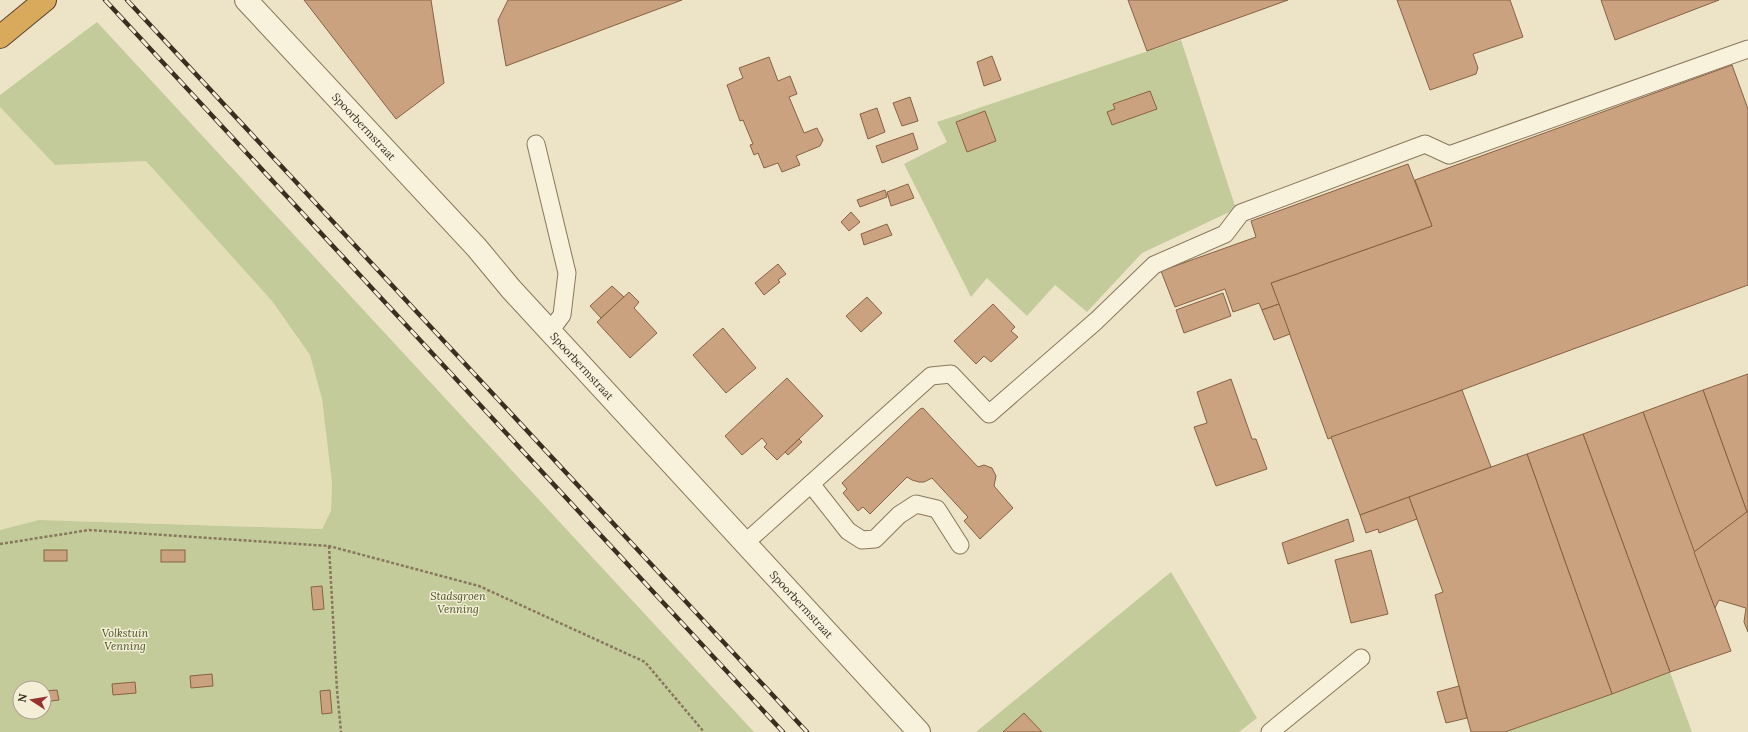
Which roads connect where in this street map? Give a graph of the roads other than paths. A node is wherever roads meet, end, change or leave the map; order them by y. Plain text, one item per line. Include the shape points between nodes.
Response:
1 (45, 0) edge
2 (246, 0) edge
3 (0, 37) edge
4 (1748, 49) edge
5 (536, 144) dead end
6 (550, 331) junction
7 (811, 484) junction
8 (745, 543) junction
9 (960, 545) dead end
10 (1361, 658) dead end
11 (919, 732) edge
12 (1270, 732) edge

1 - 3 highway
2 - 6 street, Spoorbermstraat via 477,248
4 - 7 lane via 1449,155 1425,144 1241,213 1225,234 1154,265 1096,321 989,414 951,374 931,376
5 - 6 lane via 567,273 562,315
6 - 8 street, Spoorbermstraat
7 - 8 lane
7 - 9 lane via 848,531 862,540 875,539 899,515 916,504 937,509
8 - 11 street, Spoorbermstraat
10 - 12 lane

